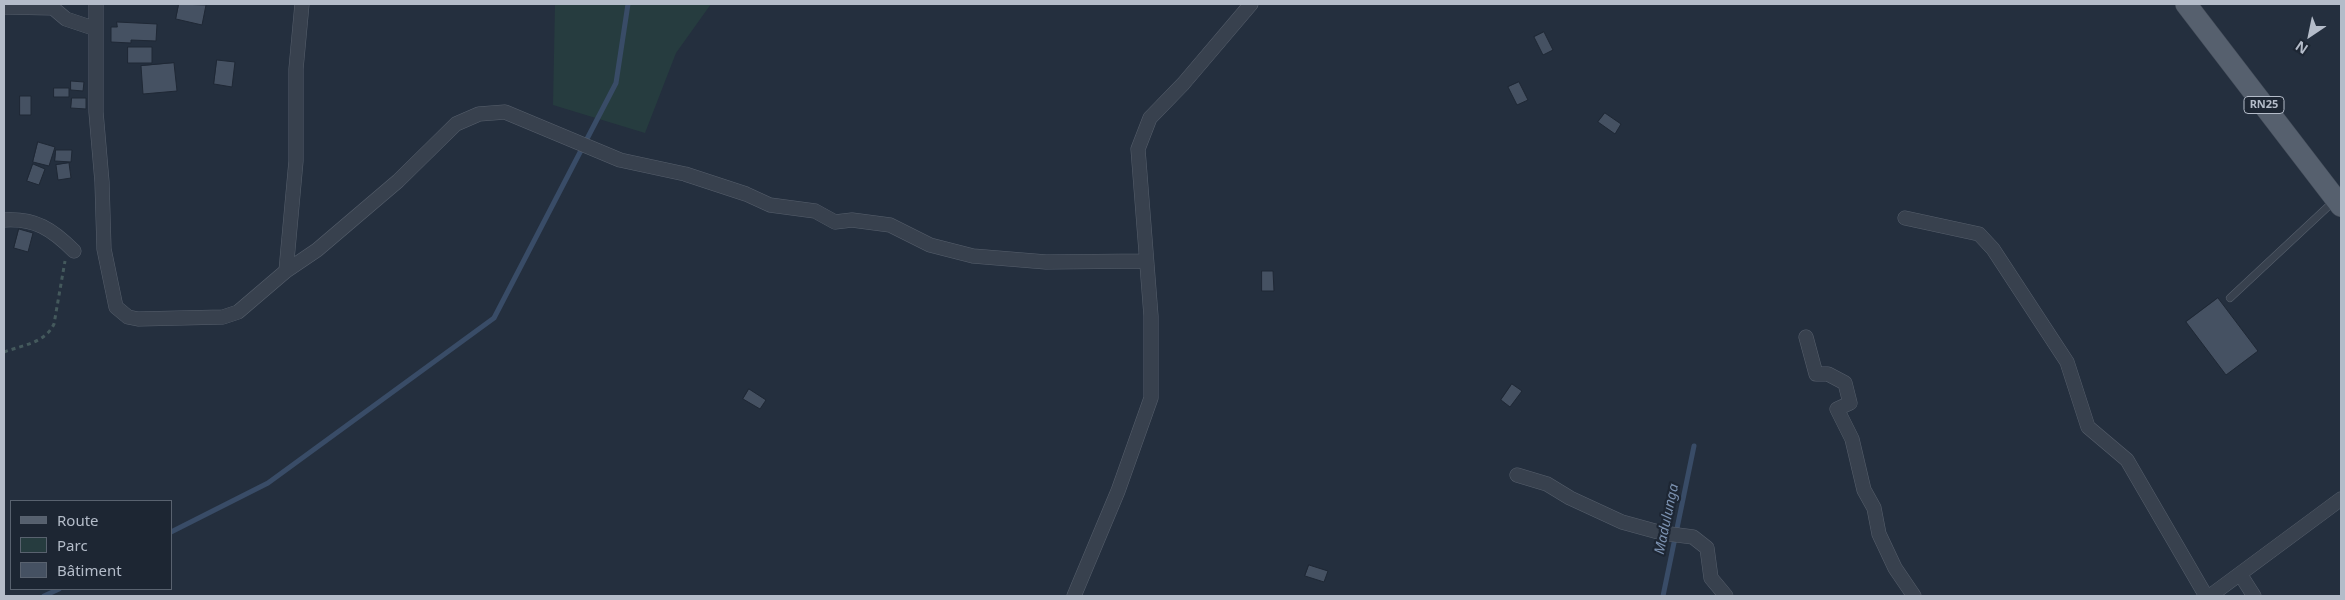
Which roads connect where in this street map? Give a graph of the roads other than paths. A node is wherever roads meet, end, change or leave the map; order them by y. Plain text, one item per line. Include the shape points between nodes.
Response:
1 (96, 4) edge
2 (302, 4) edge
3 (1251, 4) edge
4 (2186, 4) edge
5 (4, 7) edge
6 (96, 30) junction
7 (2339, 203) edge
8 (1905, 218) dead end
9 (4, 220) edge
10 (74, 251) road end
11 (1146, 261) junction
12 (286, 271) junction
13 (2230, 298) dead end
14 (1806, 336) dead end
15 (1517, 475) dead end
16 (2341, 499) edge
17 (2240, 574) junction
18 (1074, 596) edge
19 (1726, 596) edge
20 (1914, 596) edge
21 (2206, 596) edge
22 (2210, 596) edge
23 (2254, 596) edge

1 - 6 street
2 - 12 street via 296,69 296,161
3 - 11 street via 1150,118 1138,149
4 - 7 main road, RN25
5 - 6 street via 53,8 66,19
6 - 12 street via 96,112 104,249 116,308 128,317 138,319 223,318 238,312
7 - 13 lane
8 - 21 street via 1979,234 1993,249 2067,362 2088,428 2127,460
9 - 10 street via 23,219 49,230
11 - 12 street via 1046,262 972,256 930,245 890,225 852,220 835,222 815,211 770,205 685,174 620,160 505,112 479,114 456,124 398,181 317,250
11 - 18 street via 1151,316 1151,398 1118,491
14 - 20 street via 1816,374 1828,374 1845,382 1850,403 1838,410 1852,439 1879,534 1895,568
15 - 19 street via 1547,484 1622,522 1693,537 1707,548 1712,578
16 - 17 street
17 - 22 street
17 - 23 street

